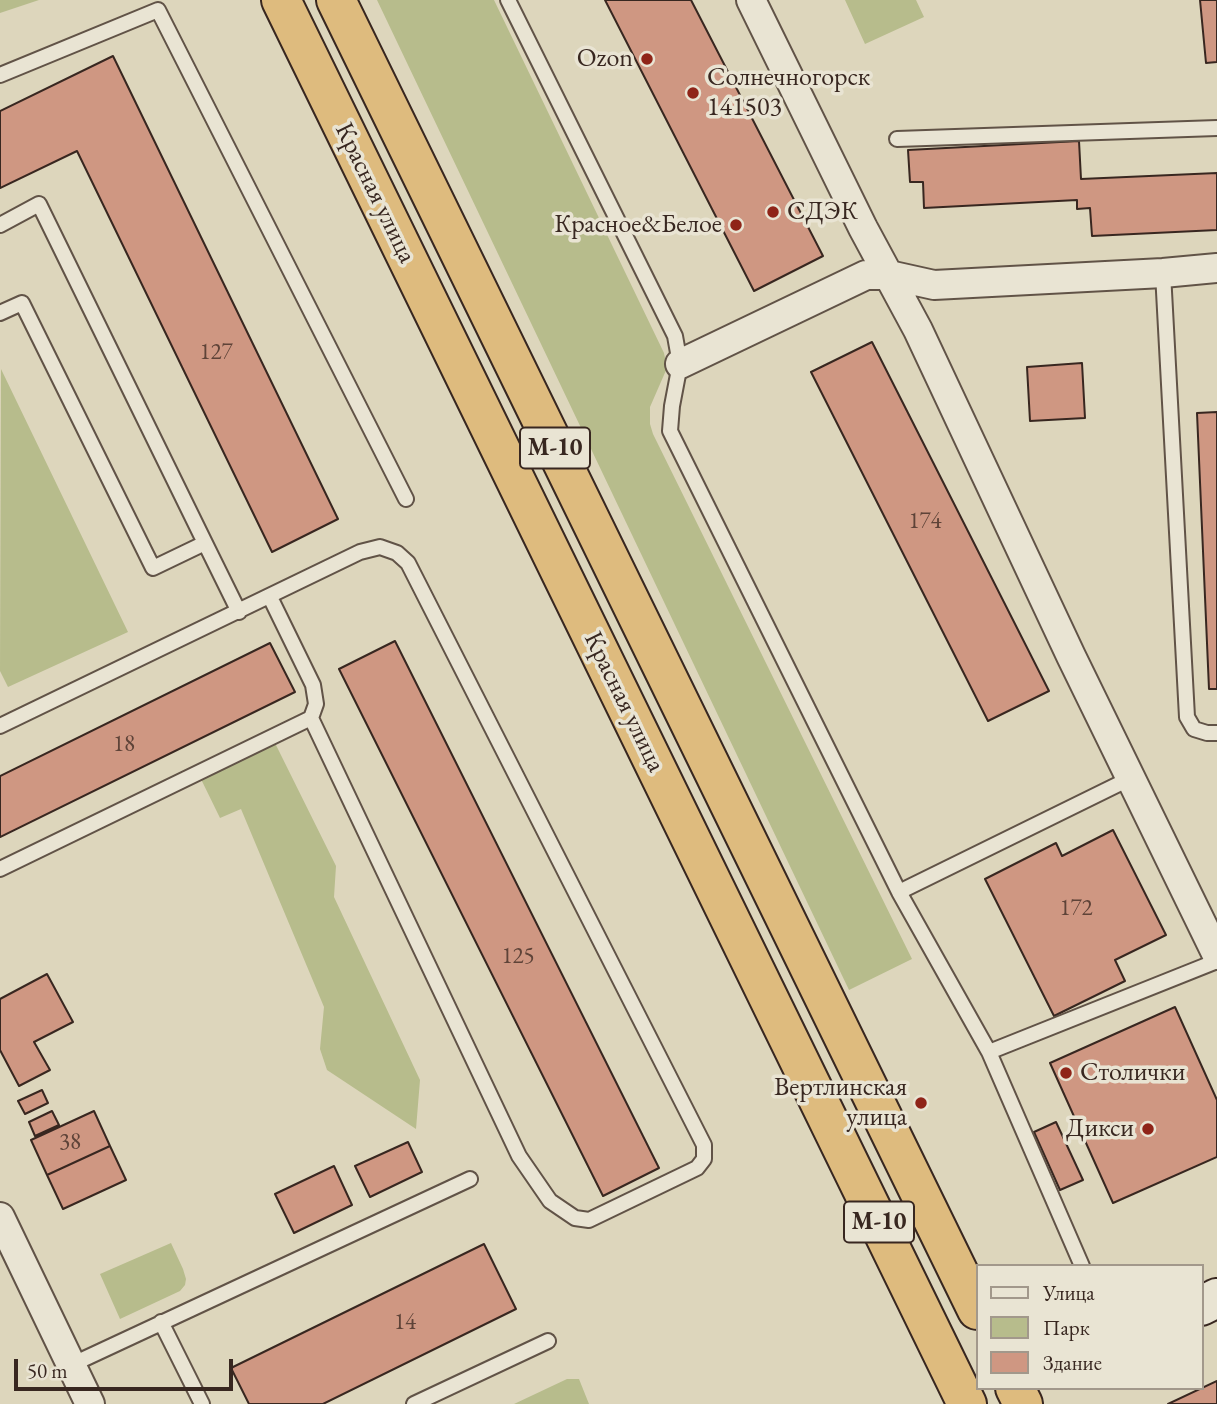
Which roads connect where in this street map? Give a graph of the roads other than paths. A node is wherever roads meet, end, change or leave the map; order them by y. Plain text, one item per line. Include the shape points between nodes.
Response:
1 (281, 0) edge
2 (336, 0) edge
3 (508, 0) edge
4 (751, 0) edge
5 (0, 75) edge
6 (1217, 128) edge
7 (897, 139) dead end
8 (0, 225) edge
9 (1217, 268) edge
10 (1163, 273) junction
11 (889, 275) junction
12 (0, 313) edge
13 (680, 364) junction
14 (406, 499) dead end
15 (205, 543) junction
16 (270, 597) junction
17 (239, 612) junction
18 (311, 718) junction
19 (0, 726) edge
20 (1217, 733) edge
21 (1130, 778) junction
22 (0, 869) edge
23 (899, 892) junction
24 (1217, 955) edge
25 (1217, 961) edge
26 (989, 1052) junction
27 (470, 1179) dead end
28 (0, 1217) edge
29 (1081, 1264) edge
30 (976, 1308) edge
31 (161, 1322) junction
32 (548, 1341) dead end
33 (71, 1365) junction
34 (90, 1404) edge
35 (202, 1404) edge
36 (414, 1404) edge
37 (967, 1404) edge

1 - 37 highway, Красная улица / М-10
2 - 30 highway, Красная улица / М-10
3 - 13 lane via 676,336
4 - 11 street
5 - 14 lane via 159,10
6 - 7 lane
8 - 15 lane via 39,204
9 - 10 street
10 - 11 street via 934,285
10 - 20 lane via 1187,717 1194,729
11 - 13 street via 866,275
11 - 21 street
12 - 15 lane via 22,303 153,568
13 - 23 lane via 670,431
15 - 17 lane
16 - 17 lane
16 - 18 lane via 313,685 316,704
16 - 18 lane via 369,548 388,548 408,563 704,1145 704,1159 697,1168 589,1220 575,1218 550,1201 519,1157
17 - 19 lane
18 - 22 lane
21 - 23 lane
21 - 24 street
23 - 26 lane
25 - 26 lane
26 - 29 lane
27 - 31 lane
28 - 33 street
31 - 33 lane
31 - 35 lane
32 - 36 lane
33 - 34 street

